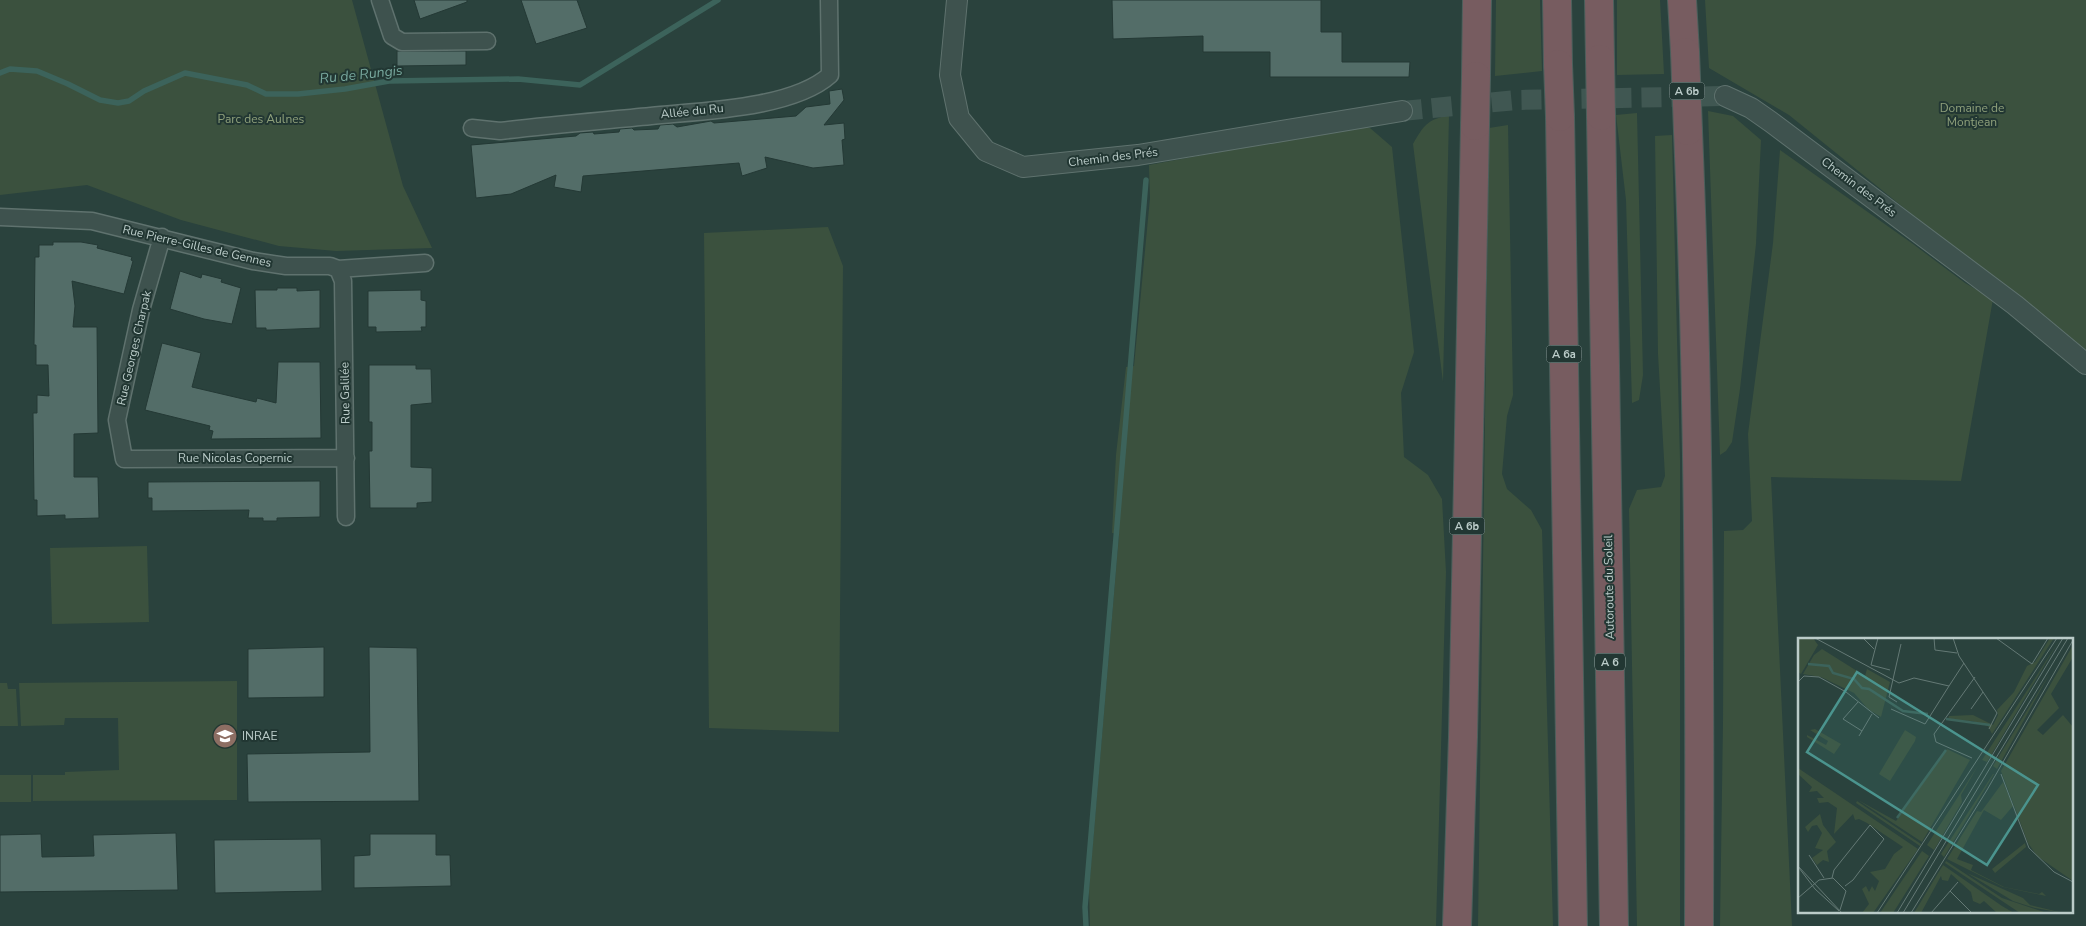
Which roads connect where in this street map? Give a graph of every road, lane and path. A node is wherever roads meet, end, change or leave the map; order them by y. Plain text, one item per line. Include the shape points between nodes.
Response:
1 (380, 0) edge
2 (829, 0) edge
3 (957, 0) edge
4 (1477, 0) edge
5 (1558, 0) edge
6 (1599, 0) edge
7 (1682, 0) edge
8 (487, 41) dead end
9 (1725, 96) tunnel mouth
10 (1402, 111) tunnel mouth
11 (472, 128) dead end
12 (0, 217) edge
13 (162, 237) junction
14 (425, 263) dead end
15 (338, 269) junction
16 (2086, 364) edge
17 (346, 458) junction
18 (124, 459) joint
19 (346, 518) dead end
20 (1457, 926) edge
21 (1573, 926) edge
22 (1614, 926) edge
23 (1699, 926) edge

1 - 8 street via 392,36 402,42
2 - 11 street, Allée du Ru via 830,76 821,84 797,94 758,104 712,110 500,131
3 - 10 street, Chemin des Prés via 950,75 959,118 986,151 1023,167 1138,155
4 - 20 highway, A 6b, bridge
5 - 21 highway, A 6a, bridge
6 - 22 highway, Autoroute du Soleil / A 6, bridge
7 - 23 highway, A 6b, bridge via 1695,304 1699,524
9 - 16 street, Chemin des Prés via 1771,122 1989,285
12 - 13 street, Rue Pierre-Gilles de Gennes via 92,221
13 - 15 street, Rue Pierre-Gilles de Gennes via 253,261
13 - 18 street, Rue Georges Charpak via 141,310 117,420
14 - 15 street, Rue Pierre-Gilles de Gennes
15 - 17 street, Rue Galilée via 343,281
17 - 18 street, Rue Nicolas Copernic
17 - 19 street, Rue Galilée

